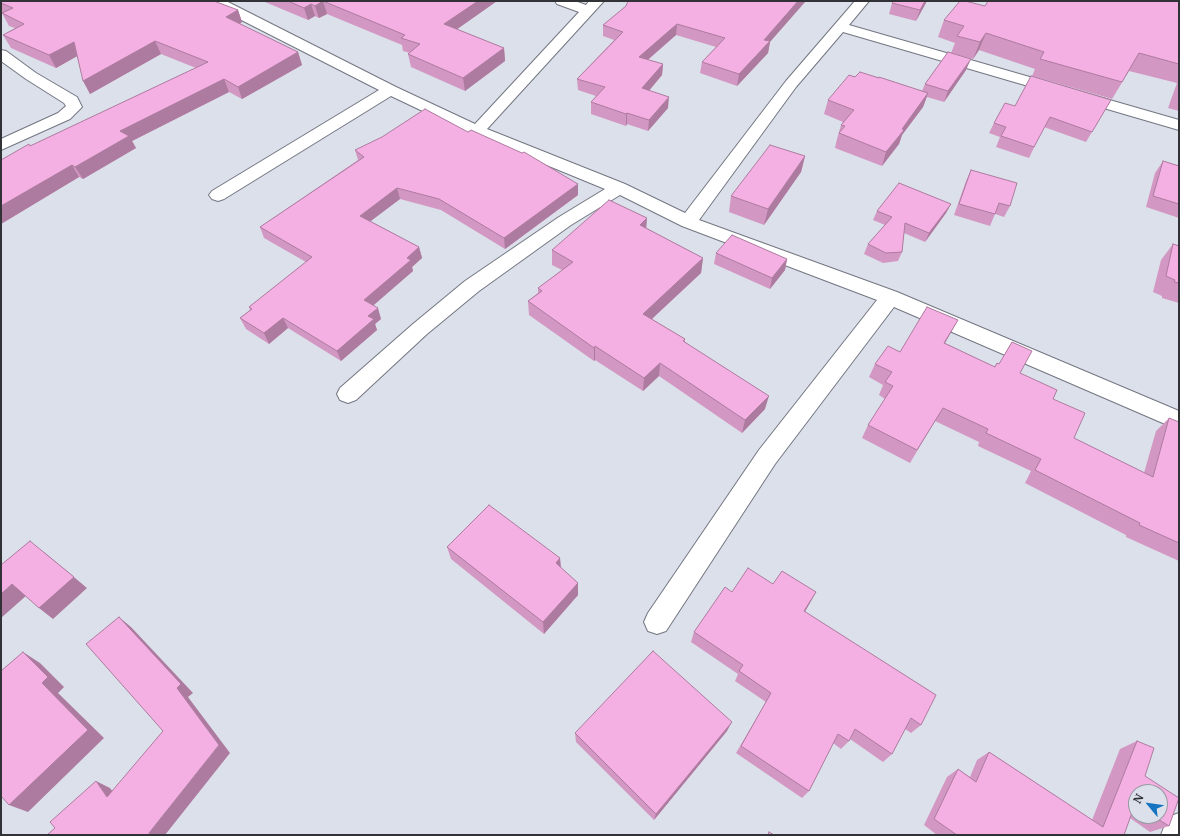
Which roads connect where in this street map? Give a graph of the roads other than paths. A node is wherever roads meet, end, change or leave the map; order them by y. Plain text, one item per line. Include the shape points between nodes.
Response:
1 (215, 1) edge
2 (562, 1) edge
3 (862, 1) edge
4 (593, 6) edge
5 (840, 27) junction
6 (1, 54) edge
7 (390, 90) junction
8 (1179, 125) edge
9 (477, 131) junction
10 (1, 145) edge
11 (619, 188) junction
12 (218, 195) dead end
13 (688, 222) junction
14 (890, 296) junction
15 (348, 394) dead end
16 (1179, 421) edge
17 (657, 622) dead end
18 (1179, 828) edge
19 (1176, 835) edge

1 - 7 street
2 - 4 street
3 - 5 street
4 - 9 street
5 - 8 street
5 - 13 street via 791,84
6 - 10 street via 71,100 74,107 64,116
7 - 9 street
7 - 12 street
9 - 11 street
11 - 13 street
11 - 15 street via 565,220 472,286
13 - 14 street
14 - 16 street
14 - 17 street via 767,457
18 - 19 street

